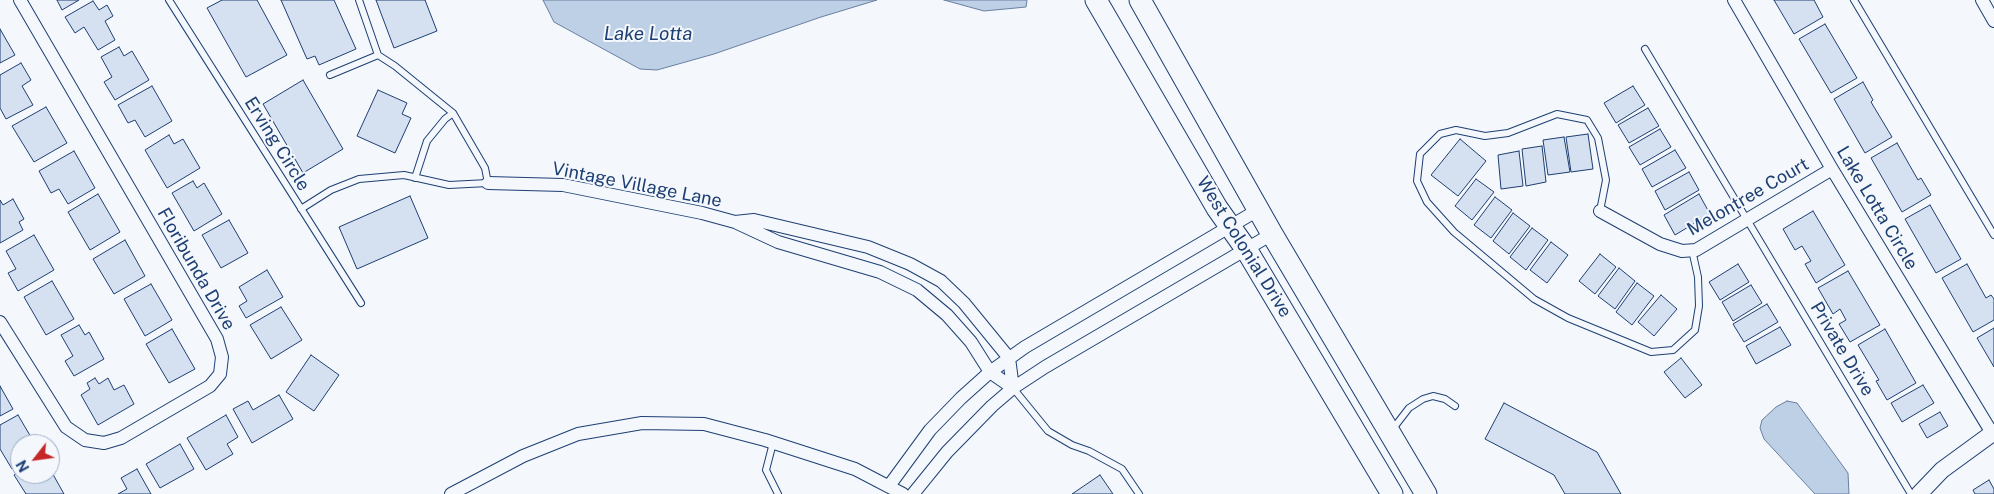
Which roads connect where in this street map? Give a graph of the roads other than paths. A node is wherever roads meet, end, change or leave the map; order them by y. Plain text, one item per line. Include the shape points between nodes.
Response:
1 (20, 0) edge
2 (169, 0) edge
3 (359, 0) edge
4 (1096, 0) edge
5 (1140, 0) edge
6 (1734, 0) edge
7 (1854, 0) edge
8 (1982, 0) edge
9 (1994, 20) edge
10 (1645, 49) dead end
11 (378, 55) junction
12 (330, 75) dead end
13 (453, 113) junction
14 (1832, 169) junction
15 (415, 178) junction
16 (488, 183) junction
17 (301, 209) junction
18 (1258, 210) junction
19 (1600, 211) joint
20 (1747, 220) junction
21 (735, 222) junction
22 (1231, 226) junction
23 (1272, 234) junction
24 (1994, 235) edge
25 (1246, 249) junction
26 (1692, 250) junction
27 (361, 303) dead end
28 (0, 322) edge
29 (1009, 358) junction
30 (990, 372) junction
31 (1013, 388) junction
32 (1455, 406) dead end
33 (1390, 433) junction
34 (1993, 433) edge
35 (772, 443) junction
36 (889, 486) junction
37 (451, 494) edge
38 (778, 494) edge
39 (903, 494) edge
40 (914, 494) edge
41 (1139, 494) edge
42 (1392, 494) edge
43 (1426, 494) edge
44 (1912, 494) edge
45 (1919, 494) edge

1 - 28 street, Floribunda Drive via 217,339 222,357 220,374 210,386 121,438 104,443 85,440 66,426
2 - 17 lane, Erving Circle
3 - 11 lane
4 - 22 highway, West Colonial Drive
5 - 18 highway, West Colonial Drive
6 - 14 street, Lake Lotta Circle
7 - 24 lane
8 - 9 street
10 - 20 lane, Private Drive
11 - 12 lane
11 - 13 lane
13 - 15 lane via 444,119 427,141
13 - 16 lane via 485,168
14 - 20 street, Melontree Court
14 - 34 street, Lake Lotta Circle
15 - 16 lane, Vintage Village Lane via 449,185
15 - 17 lane, Vintage Village Lane via 404,175 359,179 330,190
16 - 21 street, Vintage Village Lane via 563,185
17 - 27 lane, Erving Circle
18 - 22 street
18 - 23 highway, West Colonial Drive
19 - 26 street, Melontree Court via 1660,244 1682,252
19 - 26 lane via 1606,180 1598,138 1587,120 1557,114 1508,133 1485,136 1456,130 1440,134 1420,154 1417,181 1427,202 1454,232 1534,298 1568,318 1651,352 1673,350 1695,330 1699,306 1698,277
20 - 26 street, Melontree Court
20 - 44 lane, Private Drive
21 - 29 street, Vintage Village Lane via 754,220 790,227 868,247 910,264 941,281 964,302
21 - 30 street, Vintage Village Lane via 778,242 880,272 917,290 947,315 971,342
22 - 25 highway, West Colonial Drive
22 - 29 street
23 - 25 street
23 - 33 highway, West Colonial Drive
25 - 31 street
25 - 42 highway, West Colonial Drive
29 - 30 street
29 - 31 street
30 - 31 street, Vintage Village Lane
30 - 36 street via 930,430
31 - 40 street via 947,452
31 - 41 lane via 1048,431 1122,469
32 - 33 lane via 1433,396 1423,399 1410,408
33 - 43 highway, West Colonial Drive
34 - 45 street via 1942,470
35 - 36 street via 855,469
35 - 37 street via 704,424 637,423 571,436 523,456
35 - 38 lane via 766,470
36 - 39 street

